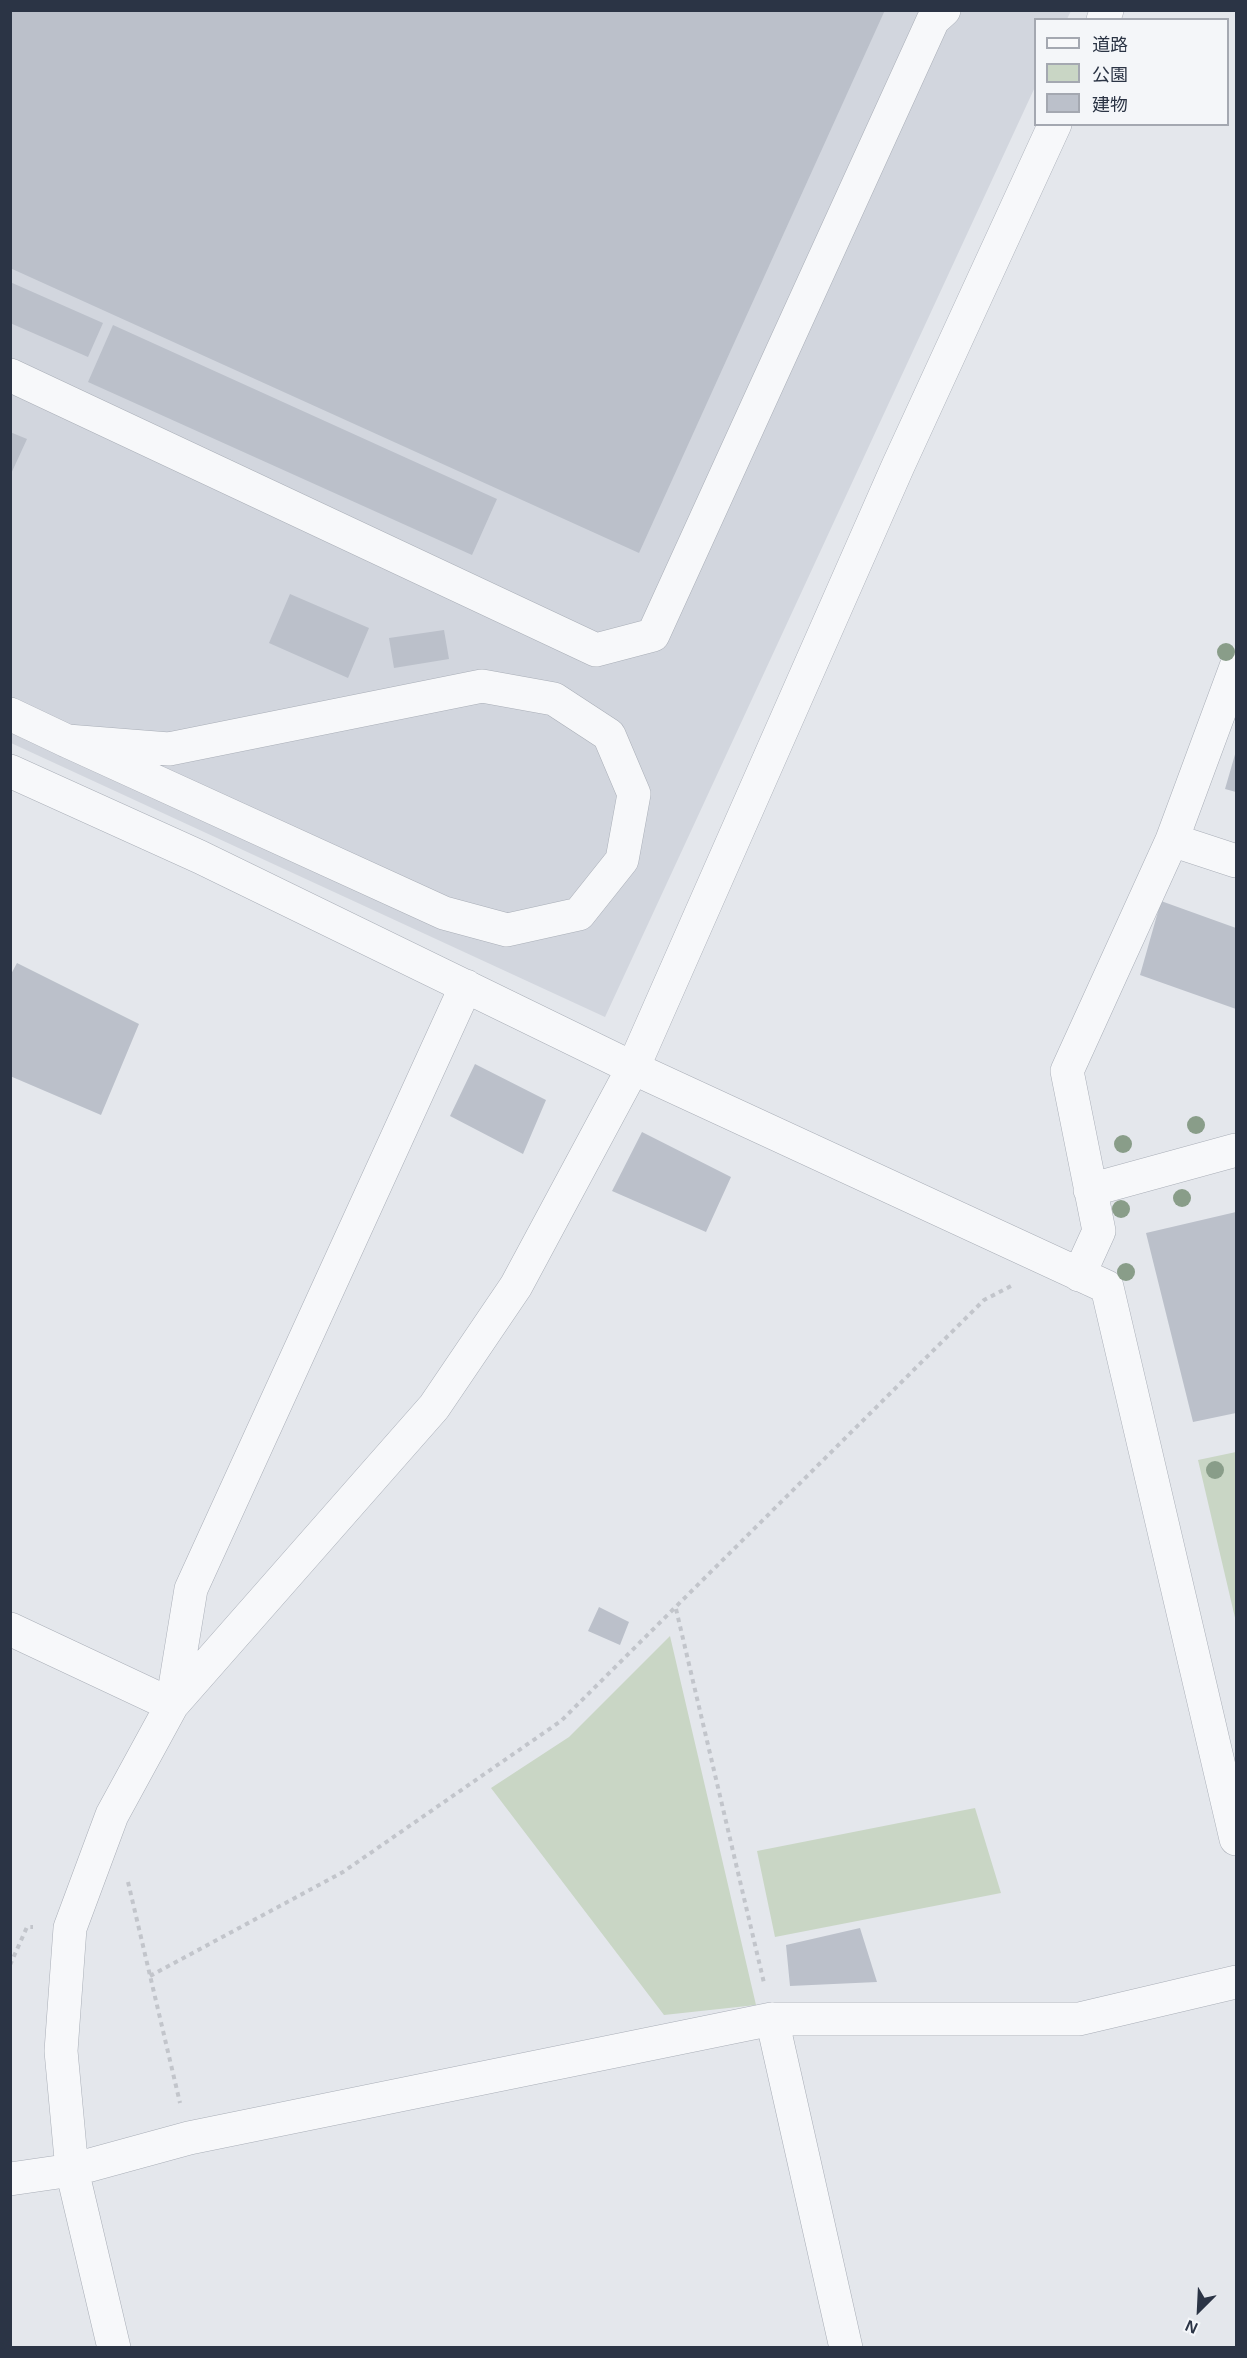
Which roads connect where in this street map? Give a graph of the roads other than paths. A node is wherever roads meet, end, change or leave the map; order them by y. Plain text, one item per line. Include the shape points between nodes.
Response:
1 (944, 10) edge
2 (1054, 126) edge
3 (10, 375) edge
4 (1236, 668) edge
5 (10, 714) edge
6 (67, 741) junction
7 (10, 771) edge
8 (1172, 840) junction
9 (1236, 861) edge
10 (466, 986) junction
11 (633, 1068) junction
12 (1236, 1150) edge
13 (1090, 1190) junction
14 (1066, 1269) junction
15 (10, 1629) edge
16 (172, 1705) junction
17 (1236, 1839) edge
18 (1236, 1982) edge
19 (772, 2019) junction
20 (72, 2170) junction
21 (10, 2179) edge
22 (114, 2348) edge
23 (846, 2348) edge

1 - 3 street via 933,20 653,635 596,650
2 - 11 street via 898,466
4 - 8 street
5 - 6 street
6 - 6 street via 444,913 507,930 579,914 622,860 634,794 609,735 554,699 482,686 169,749
7 - 10 street via 200,857
8 - 9 street
8 - 13 street via 1067,1071
10 - 11 street
10 - 16 street via 190,1589
11 - 14 street
11 - 16 street via 516,1286 434,1407
12 - 13 street
13 - 14 street via 1099,1231
14 - 17 street via 1107,1287
15 - 16 street
16 - 20 street via 112,1815 70,1928 61,2051
18 - 19 street via 1079,2019
19 - 20 street via 189,2138
19 - 23 street
20 - 21 street
20 - 22 street

